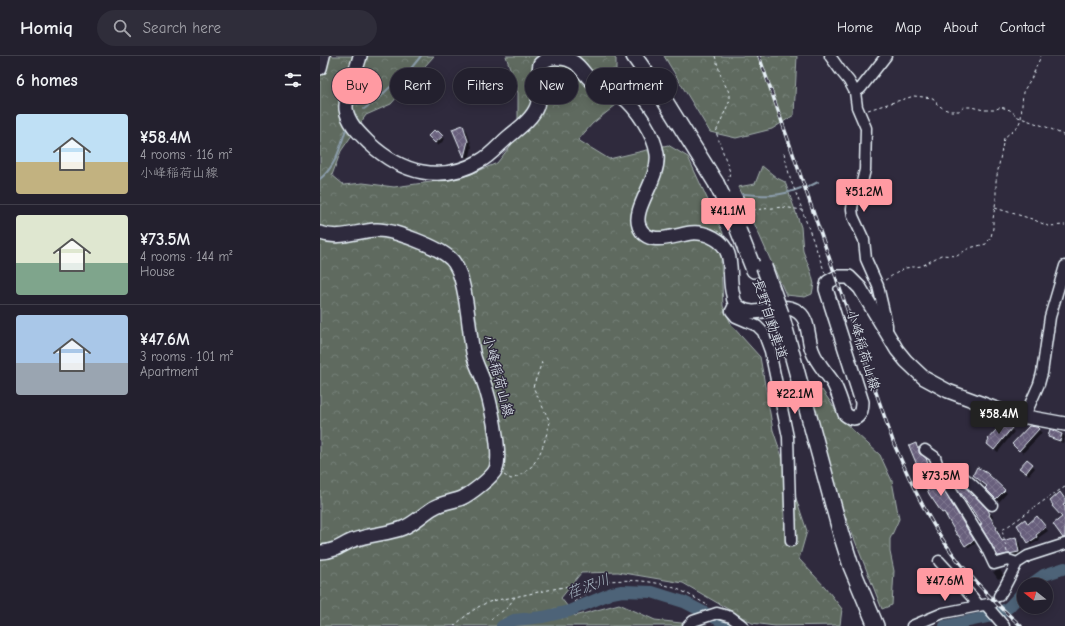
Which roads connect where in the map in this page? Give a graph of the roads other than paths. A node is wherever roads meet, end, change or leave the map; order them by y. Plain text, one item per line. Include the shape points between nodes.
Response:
1 (323, 56) edge
2 (360, 56) edge
3 (830, 56) edge
4 (886, 56) edge
5 (643, 59) edge
6 (320, 68) edge
7 (855, 92) junction
8 (320, 233) edge
9 (1065, 266) edge
10 (735, 303) junction
11 (887, 333) junction
12 (1024, 418) junction
13 (1065, 424) edge
14 (925, 450) dead end
15 (940, 473) junction
16 (992, 505) dead end
17 (791, 541) dead end
18 (1065, 544) edge
19 (320, 552) edge
20 (939, 561) dead end
21 (1013, 562) junction
22 (858, 598) junction
23 (989, 603) junction
24 (1003, 624) edge
25 (688, 626) edge
26 (743, 626) edge
27 (865, 626) edge
28 (876, 626) edge
29 (912, 626) edge

1 - 6 main road
2 - 10 main road via 346,108 353,127 373,147 397,163 433,174 469,167 482,160 531,117 537,106 540,64 545,59 553,57 573,60 596,85 629,103 654,141 656,169 639,209 639,226 650,237 659,239 692,233 714,237 722,242 730,258 731,290
3 - 7 street
4 - 7 street
5 - 22 highway, 長野自動車道, bridge via 671,110 723,183 743,217 776,315 831,537
7 - 11 street via 867,134 865,170 852,209 864,240 866,259 878,286
8 - 19 main road, 小峰稲荷山線 via 341,236 384,230 430,246 452,259 462,284 473,353 490,401 496,434 497,460 495,470 490,476 461,498 433,508 404,527 353,540 333,550
9 - 12 street via 1050,317 1042,373
10 - 11 main road, 小峰稲荷山線 via 749,312 784,307 801,314 805,320 812,350 833,382 845,414 849,418 859,416 862,402 826,289 828,282 837,277 849,277 860,288
10 - 17 street via 731,311 736,317 757,326 763,332 770,351 788,437
11 - 12 main road, 小峰稲荷山線 via 906,361 924,378 948,391
12 - 13 main road, 小峰稲荷山線
14 - 15 street via 935,457
15 - 16 street via 953,471 969,482
15 - 21 street via 994,564
18 - 21 street
20 - 23 street via 973,598
21 - 23 street via 1004,588
22 - 27 highway, 長野自動車道
22 - 28 highway, 長野自動車道
23 - 24 street
23 - 29 street via 943,613
25 - 26 street via 693,621 713,615 731,617

